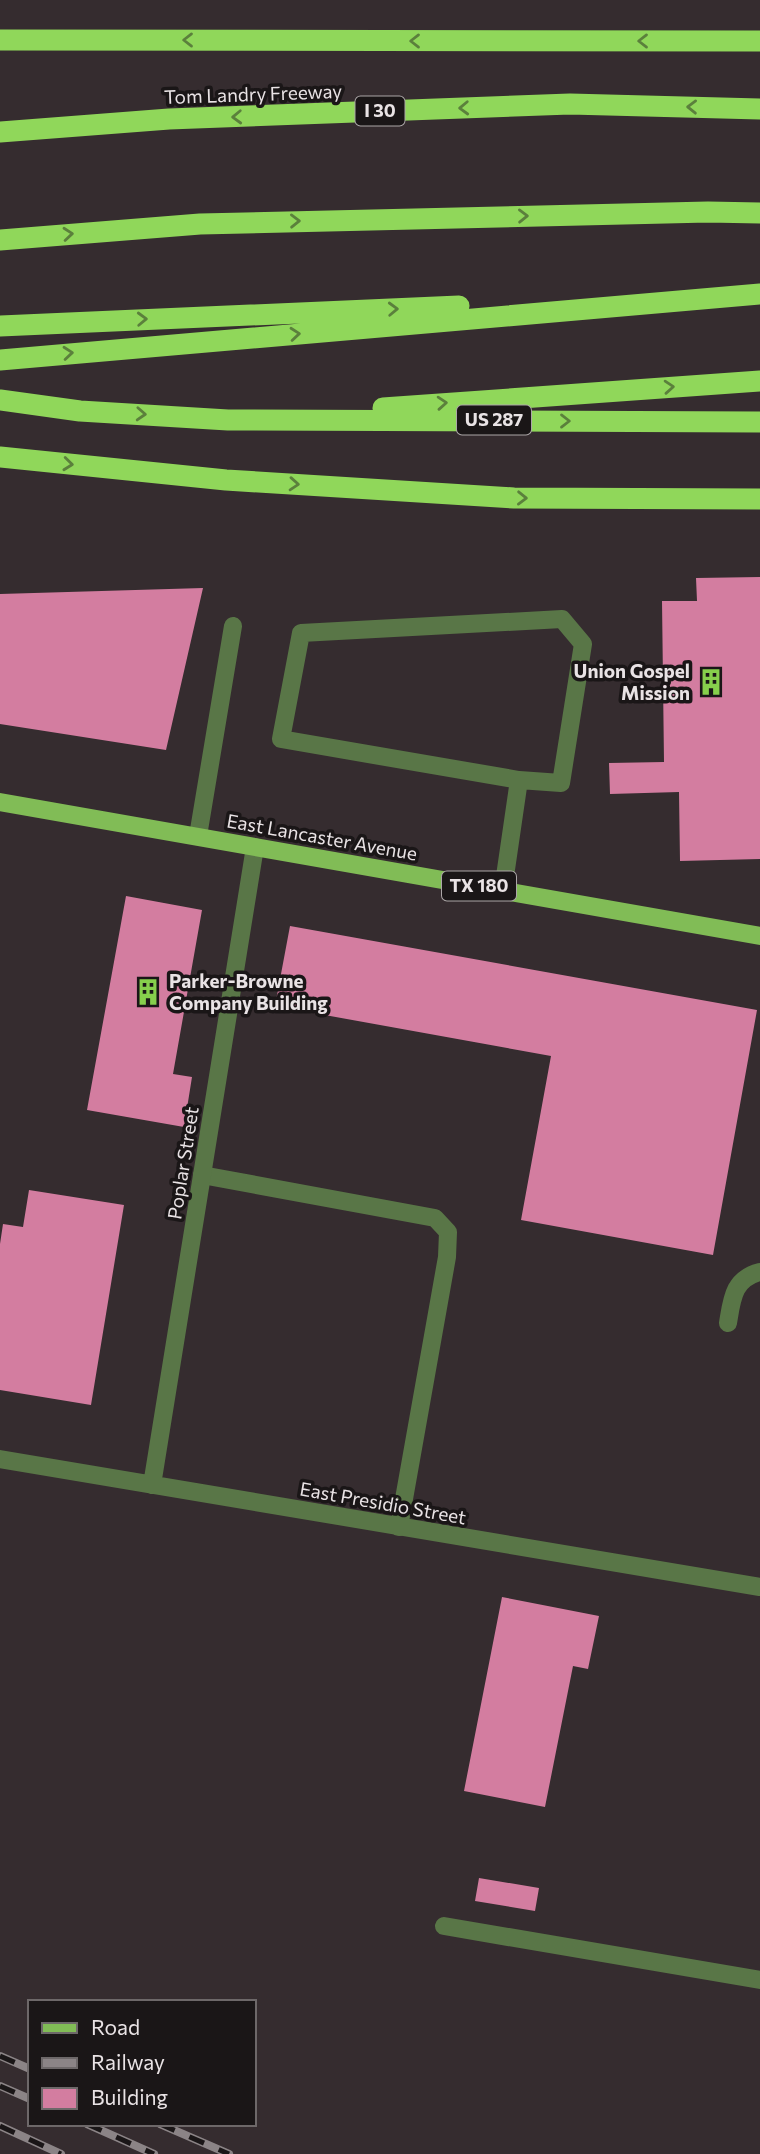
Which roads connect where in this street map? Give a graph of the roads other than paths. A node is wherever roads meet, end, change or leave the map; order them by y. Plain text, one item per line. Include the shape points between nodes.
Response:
1 (0, 40) edge
2 (760, 41) edge
3 (760, 109) edge
4 (0, 132) edge
5 (760, 213) edge
6 (0, 240) edge
7 (760, 294) edge
8 (0, 326) edge
9 (0, 360) edge
10 (760, 380) edge
11 (0, 400) edge
12 (228, 420) junction
13 (760, 422) edge
14 (0, 457) edge
15 (760, 499) edge
16 (233, 626) dead end
17 (519, 780) junction
18 (0, 802) edge
19 (198, 836) junction
20 (255, 846) junction
21 (503, 890) junction
22 (760, 936) edge
23 (202, 1175) junction
24 (760, 1272) edge
25 (727, 1323) dead end
26 (0, 1459) edge
27 (152, 1485) junction
28 (399, 1527) junction
29 (760, 1587) edge
30 (444, 1926) dead end
31 (760, 1980) edge

2 -> 1 highway
3 -> 4 highway, Tom Landry Freeway / I 30 via 570,104 169,119
6 -> 5 highway via 200,224
8 -> 7 highway
9 -> 7 highway
12 -> 10 highway
11 -> 12 highway, US 287 via 80,411
12 -> 13 highway, US 287
14 -> 15 highway via 226,480 514,498
16 - 19 street
17 - 17 street via 281,739 301,633 562,620 583,644 561,783
17 - 21 street
18 - 19 main road, East Lancaster Avenue / TX 180
19 - 20 main road, East Lancaster Avenue / TX 180
20 - 21 main road, East Lancaster Avenue / TX 180
20 - 23 street, Poplar Street
21 - 22 main road, East Lancaster Avenue / TX 180
23 - 27 street, Poplar Street
23 - 28 street via 435,1218 447,1232 447,1257
24 - 25 street via 749,1275 733,1292
26 - 27 street, East Presidio Street
27 - 28 street, East Presidio Street
28 - 29 street, East Presidio Street
30 - 31 street

